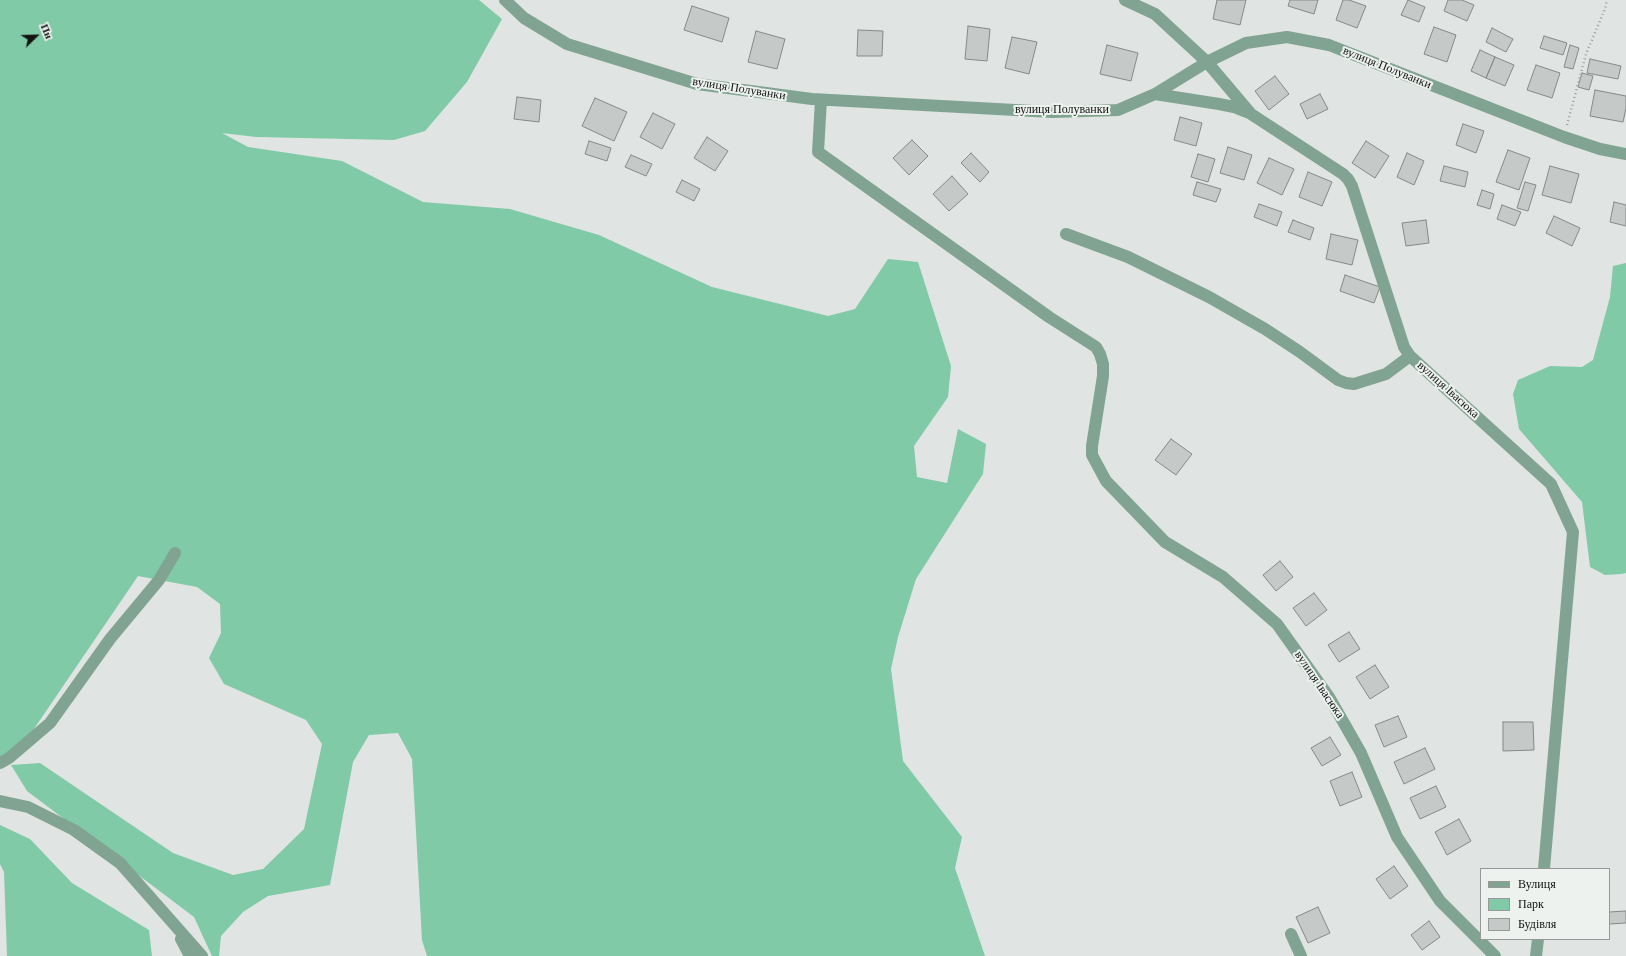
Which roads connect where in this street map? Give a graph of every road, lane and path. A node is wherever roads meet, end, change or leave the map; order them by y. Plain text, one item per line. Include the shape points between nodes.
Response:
1 (505, 0) edge
2 (1125, 0) edge
3 (1608, 0) edge
4 (1207, 62) junction
5 (1155, 94) junction
6 (821, 100) junction
7 (1251, 114) junction
8 (1564, 137) junction
9 (1626, 154) edge
10 (1066, 234) dead end
11 (1410, 356) junction
12 (175, 553) dead end
13 (0, 762) edge
14 (0, 801) edge
15 (1544, 868) edge
16 (171, 920) junction
17 (1291, 934) dead end
18 (1538, 940) edge
19 (190, 956) edge
20 (202, 956) edge
21 (1302, 956) edge
22 (1495, 956) edge
23 (1536, 956) edge

1 - 6 street, вулиця Полуванки via 524,18 567,44 697,84
2 - 4 street via 1156,14
3 - 8 path via 1586,54
4 - 5 street, вулиця Полуванки
4 - 7 street
4 - 8 street, вулиця Полуванки via 1246,43 1287,37 1329,44
5 - 6 street, вулиця Полуванки via 1118,110 1052,112
5 - 7 street via 1234,107
6 - 22 street, вулиця Івасюка via 818,152 1049,317 1096,347 1103,364 1103,376 1092,455 1106,481 1165,542 1223,577 1277,624 1329,697 1361,753 1397,837 1440,901
7 - 11 street via 1348,179 1404,347
8 - 9 street, вулиця Полуванки via 1600,150
10 - 11 street via 1128,257 1209,298 1265,329 1346,383 1354,384 1386,374
11 - 15 street, вулиця Івасюка via 1551,484 1573,532
12 - 13 street via 159,580 110,639 50,723 9,758
14 - 16 street via 28,807 74,830 120,863
16 - 19 street
16 - 20 street
17 - 21 street
18 - 23 street

